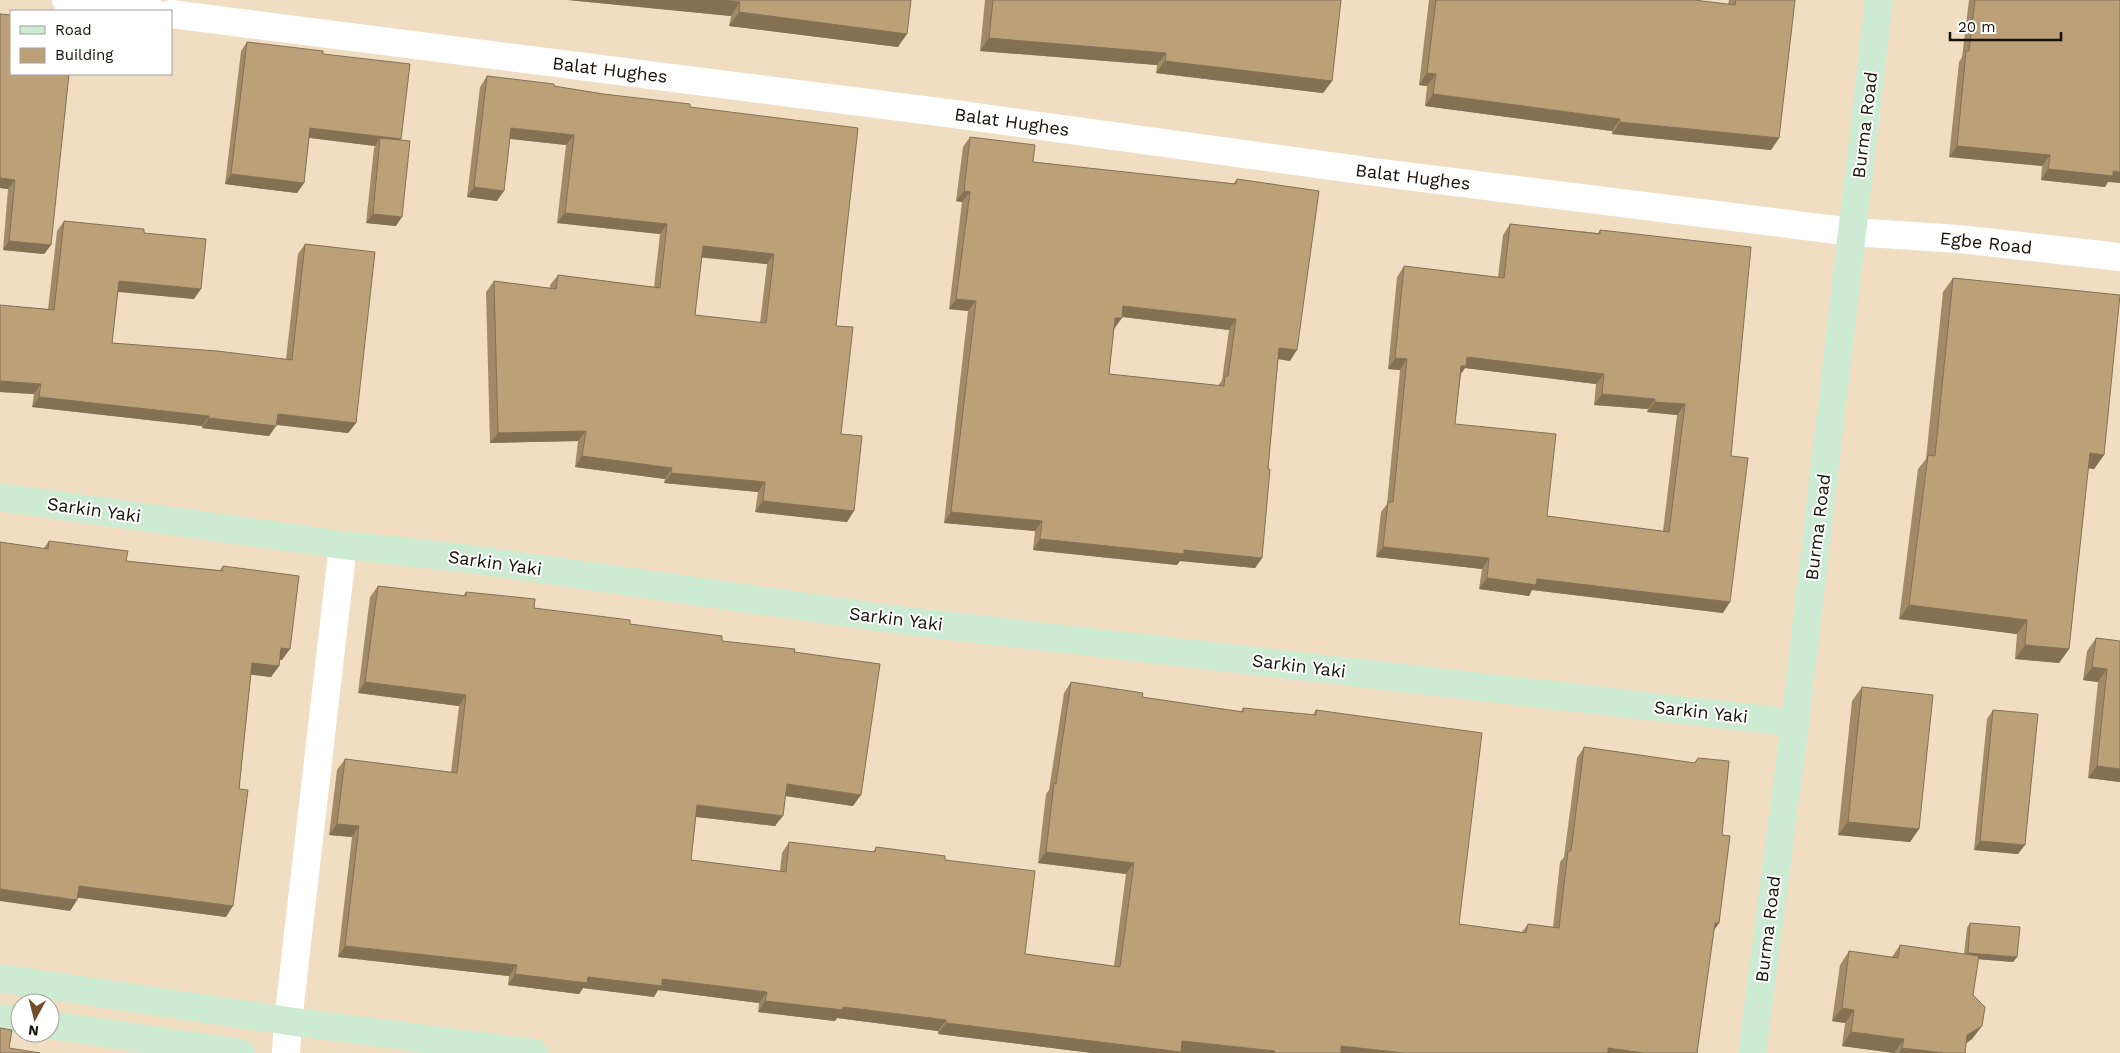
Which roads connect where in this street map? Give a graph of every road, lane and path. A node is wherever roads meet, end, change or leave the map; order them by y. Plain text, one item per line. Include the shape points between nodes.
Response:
1 (66, 0) edge
2 (1879, 0) edge
3 (144, 10) edge
4 (172, 14) edge
5 (1852, 232) junction
6 (2120, 257) edge
7 (0, 497) edge
8 (343, 545) junction
9 (1795, 723) junction
10 (0, 978) edge
11 (288, 1021) junction
12 (60, 1026) edge
13 (241, 1053) edge
14 (286, 1053) edge
15 (534, 1053) edge
16 (1752, 1053) edge

1 - 3 street
2 - 5 street, Burma Road
4 - 5 street, Balat Hughes via 947,112 1374,172
5 - 6 street, Egbe Road via 1959,239
5 - 9 street, Burma Road
7 - 8 street, Sarkin Yaki
8 - 9 street, Sarkin Yaki via 463,558 890,619
8 - 11 street
9 - 16 street, Burma Road
10 - 11 street
11 - 14 street
11 - 15 street
12 - 13 street

